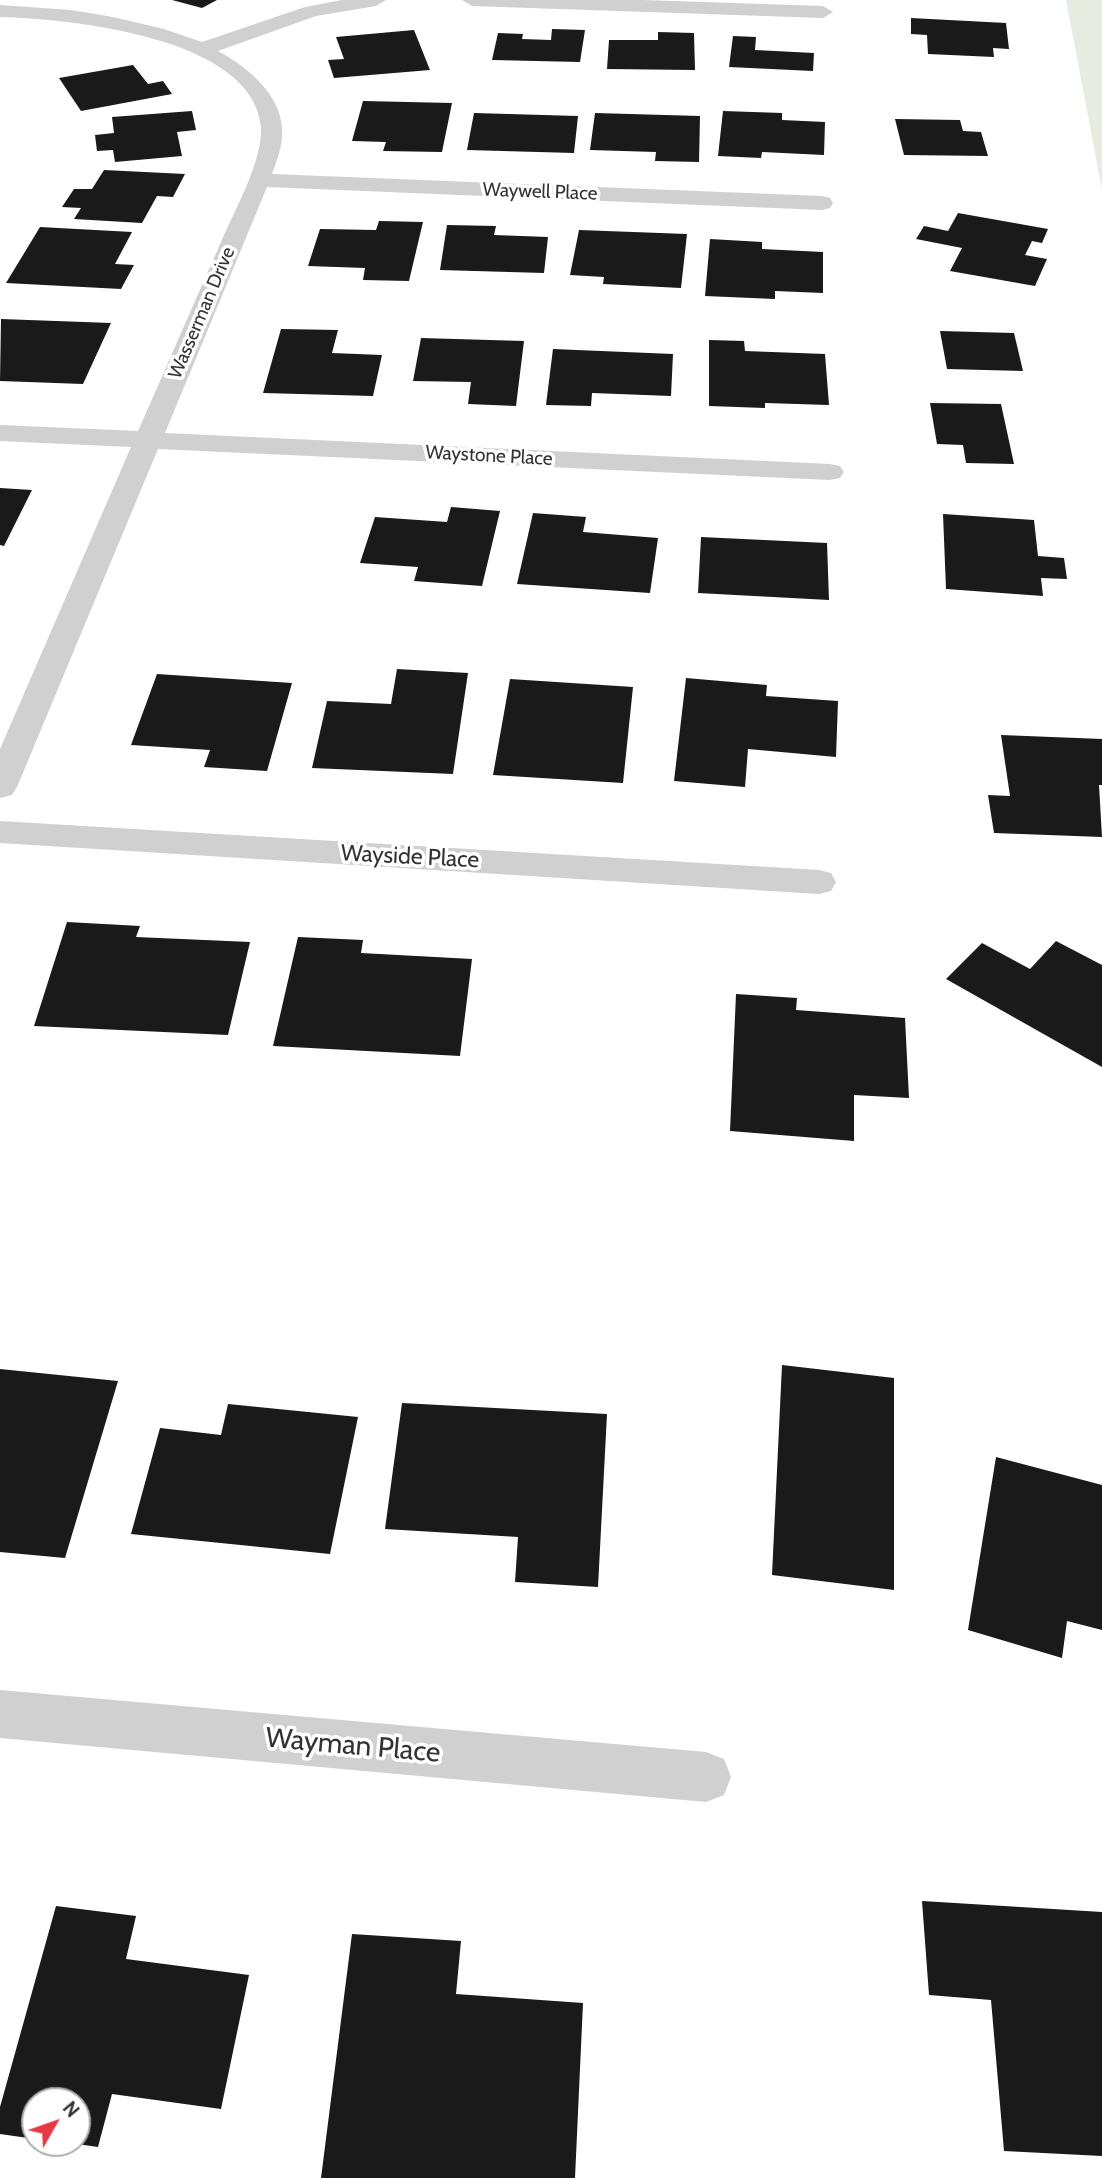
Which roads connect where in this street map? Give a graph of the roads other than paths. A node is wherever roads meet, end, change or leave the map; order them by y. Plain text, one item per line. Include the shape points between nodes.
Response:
1 (376, 0) edge
2 (472, 0) edge
3 (0, 11) edge
4 (823, 12) dead end
5 (200, 50) junction
6 (259, 180) junction
7 (822, 203) dead end
8 (0, 433) edge
9 (148, 439) junction
10 (830, 472) dead end
11 (0, 787) edge
12 (0, 832) edge
13 (819, 882) dead end
14 (0, 1714) edge
15 (706, 1777) dead end

1 - 5 street via 312,11
2 - 4 street
3 - 5 street, Wasserman Drive via 129,25
5 - 6 street, Wasserman Drive via 245,79 266,109 272,134
6 - 7 street, Waywell Place
6 - 9 street, Wasserman Drive
8 - 9 street, Waystone Place
9 - 10 street, Waystone Place
9 - 11 street, Wasserman Drive
12 - 13 street, Wayside Place
14 - 15 street, Wayman Place

